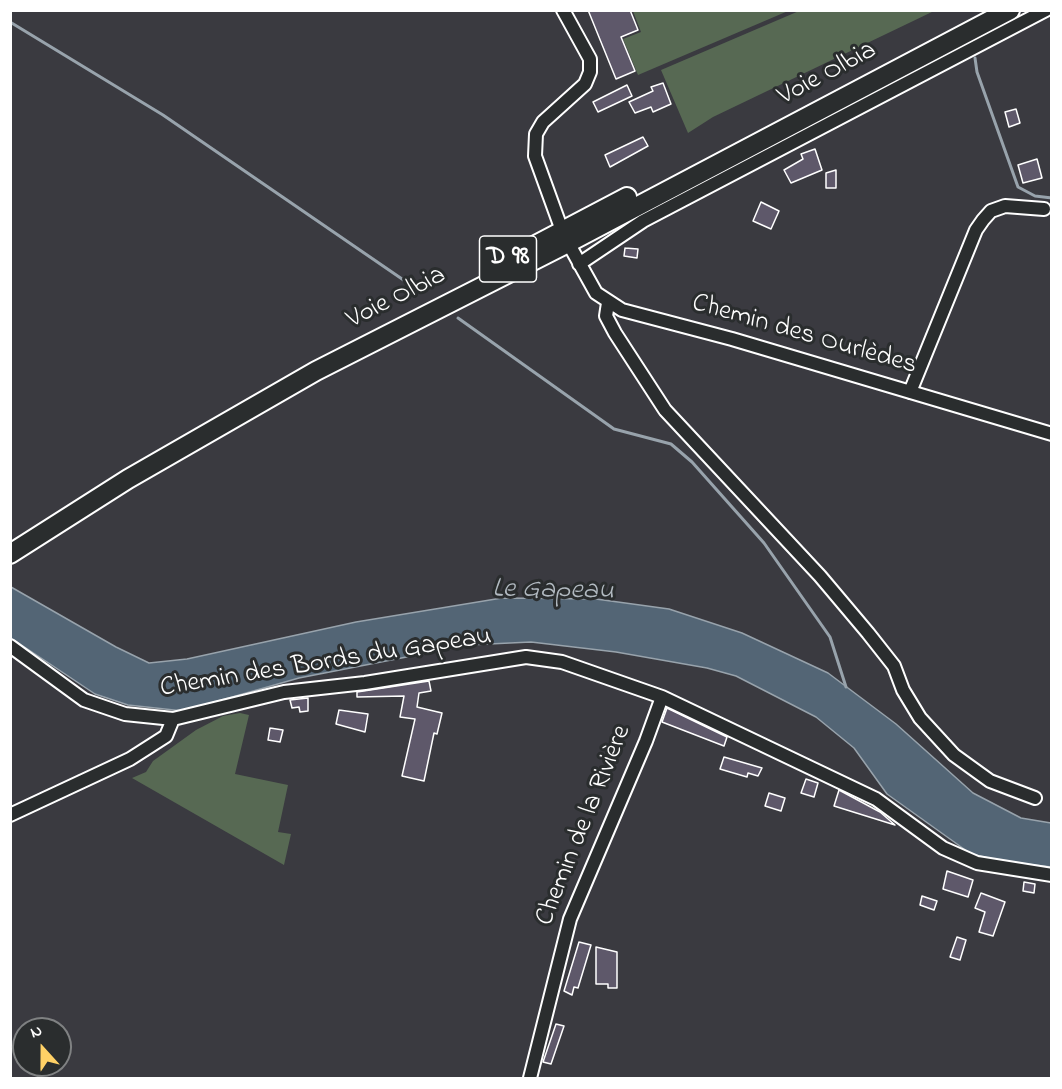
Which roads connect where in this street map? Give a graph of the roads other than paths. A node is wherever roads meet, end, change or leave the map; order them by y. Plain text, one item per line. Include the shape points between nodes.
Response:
1 (563, 10) edge
2 (989, 10) edge
3 (1010, 10) edge
4 (1046, 10) edge
5 (1044, 209) dead end
6 (560, 225) dead end
7 (571, 248) dead end
8 (579, 264) junction
9 (608, 303) junction
10 (910, 392) junction
11 (1052, 434) edge
12 (40, 530) junction
13 (10, 544) edge
14 (10, 554) edge
15 (10, 646) edge
16 (662, 697) junction
17 (174, 719) junction
18 (1035, 798) dead end
19 (10, 815) edge
20 (1052, 875) edge
21 (530, 1078) edge

1 - 6 street via 590,59 590,72 585,84 543,122 536,134 535,156
2 - 12 highway, Voie Olbia / D 98 via 323,357 201,426
3 - 12 highway, Voie Olbia / D 98 via 316,371
4 - 8 street via 643,221
5 - 10 street via 1005,206 991,211 983,220
7 - 8 street, Chemin des Ourlèdes
8 - 9 street, Chemin des Ourlèdes via 596,293
9 - 10 street, Chemin des Ourlèdes
9 - 18 street via 606,316 615,333 665,410 868,633 894,666 920,718 954,755 990,781
10 - 11 street, Chemin des Ourlèdes
12 - 13 highway, Voie Olbia / D 98
12 - 14 highway, Voie Olbia / D 98
15 - 17 street, Chemin des Bords du Gapeau via 84,700 125,714
16 - 17 street, Chemin des Bords du Gapeau via 562,662 526,657 284,692
16 - 20 street, Chemin des Bords du Gapeau via 876,799 943,848 977,863
16 - 21 street, Chemin de la Rivière via 570,919
17 - 19 street via 166,736 130,759

